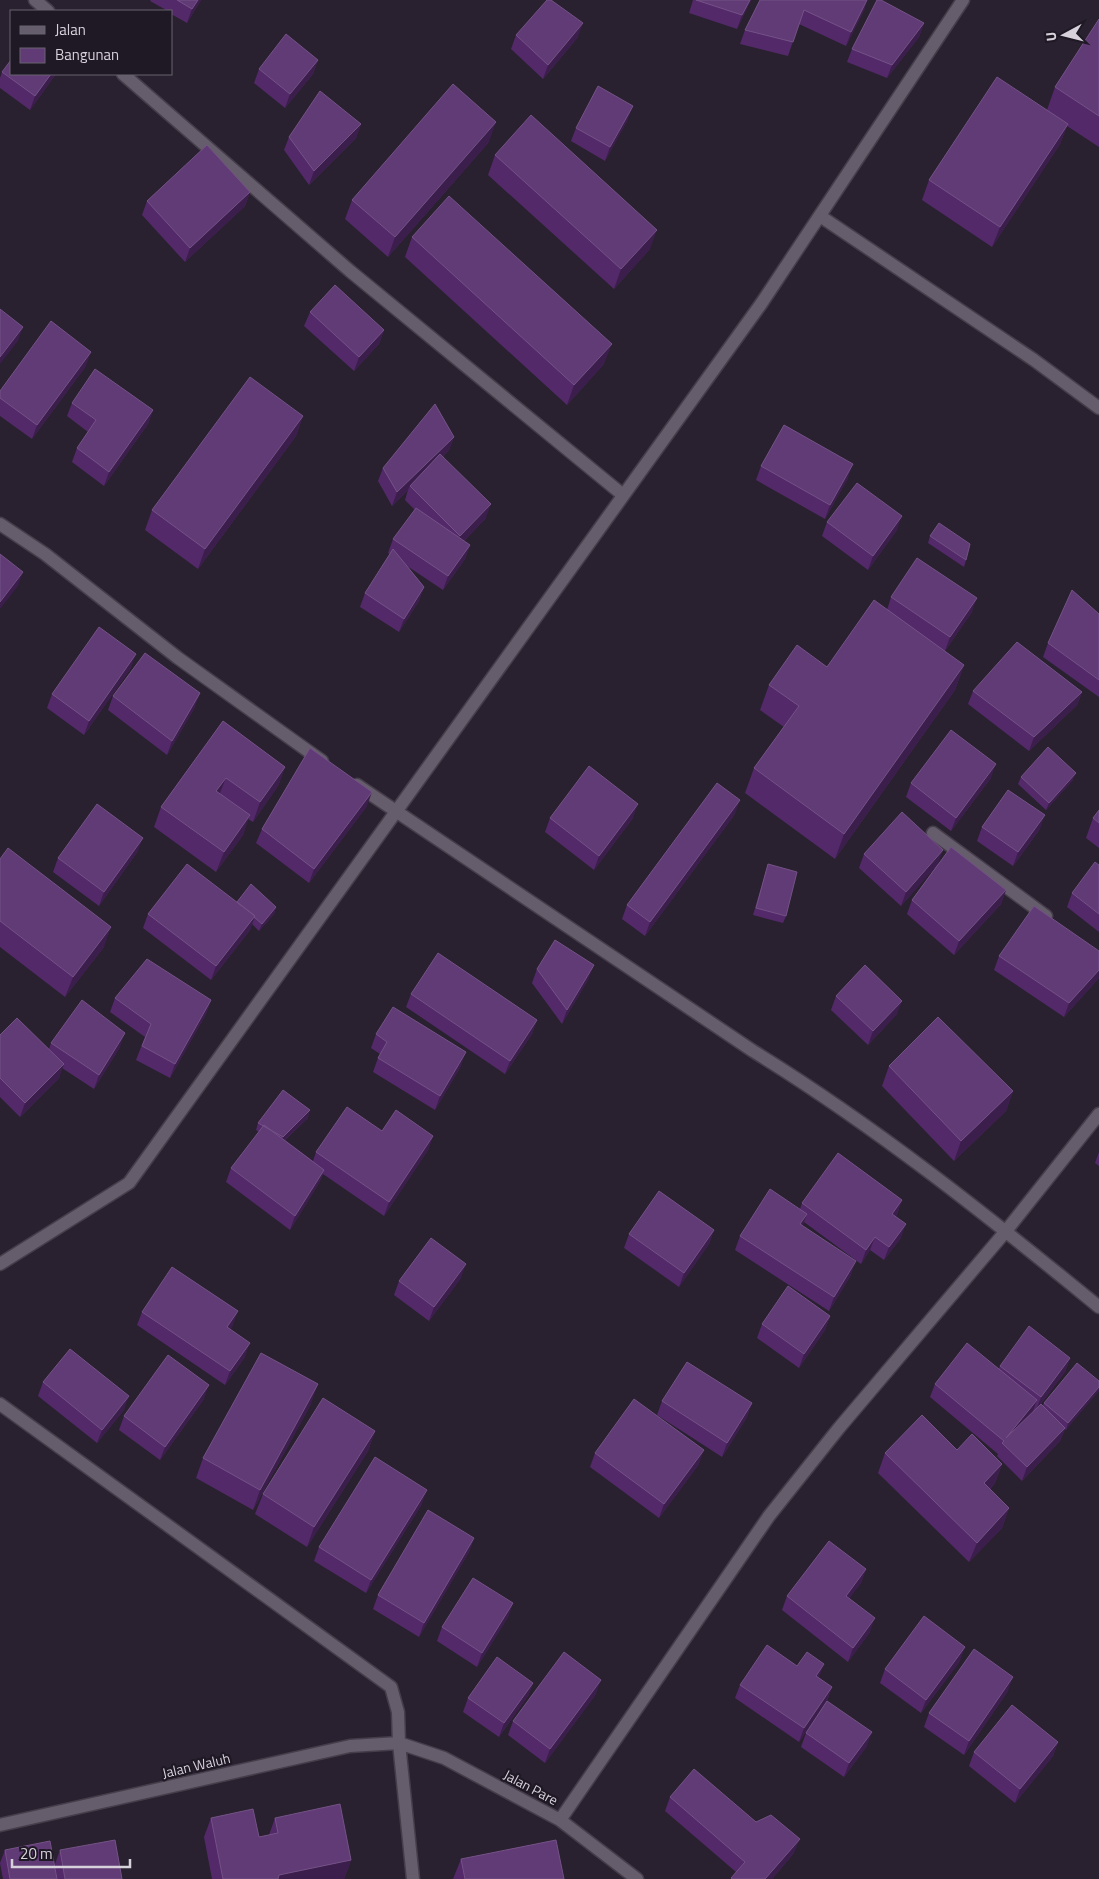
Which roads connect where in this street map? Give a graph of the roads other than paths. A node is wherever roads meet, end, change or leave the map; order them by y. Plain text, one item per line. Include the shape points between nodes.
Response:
1 (35, 0) edge
2 (963, 0) edge
3 (47, 10) edge
4 (124, 75) edge
5 (820, 216) junction
6 (1099, 408) edge
7 (623, 495) junction
8 (0, 524) edge
9 (332, 767) edge
10 (348, 779) edge
11 (396, 813) junction
12 (933, 833) dead end
13 (1060, 925) edge
14 (1099, 1114) edge
15 (1006, 1231) junction
16 (0, 1264) edge
17 (1099, 1307) edge
18 (0, 1404) edge
19 (399, 1743) junction
20 (560, 1820) junction
21 (0, 1826) edge
22 (412, 1879) edge
23 (637, 1879) edge

1 - 3 street
2 - 5 street
4 - 7 street via 350,270
5 - 6 street via 1034,360
5 - 7 street via 761,304
7 - 11 street
8 - 9 street via 45,554 178,658
10 - 11 street
11 - 15 street via 744,1046 813,1088
11 - 16 street via 129,1183
12 - 13 street
14 - 15 street
15 - 17 street
15 - 20 street via 769,1516
18 - 19 street via 391,1687 398,1712
19 - 20 street, Jalan Pare via 444,1758
19 - 21 street, Jalan Waluh via 350,1746
19 - 22 street
20 - 23 street, Jalan Pare

